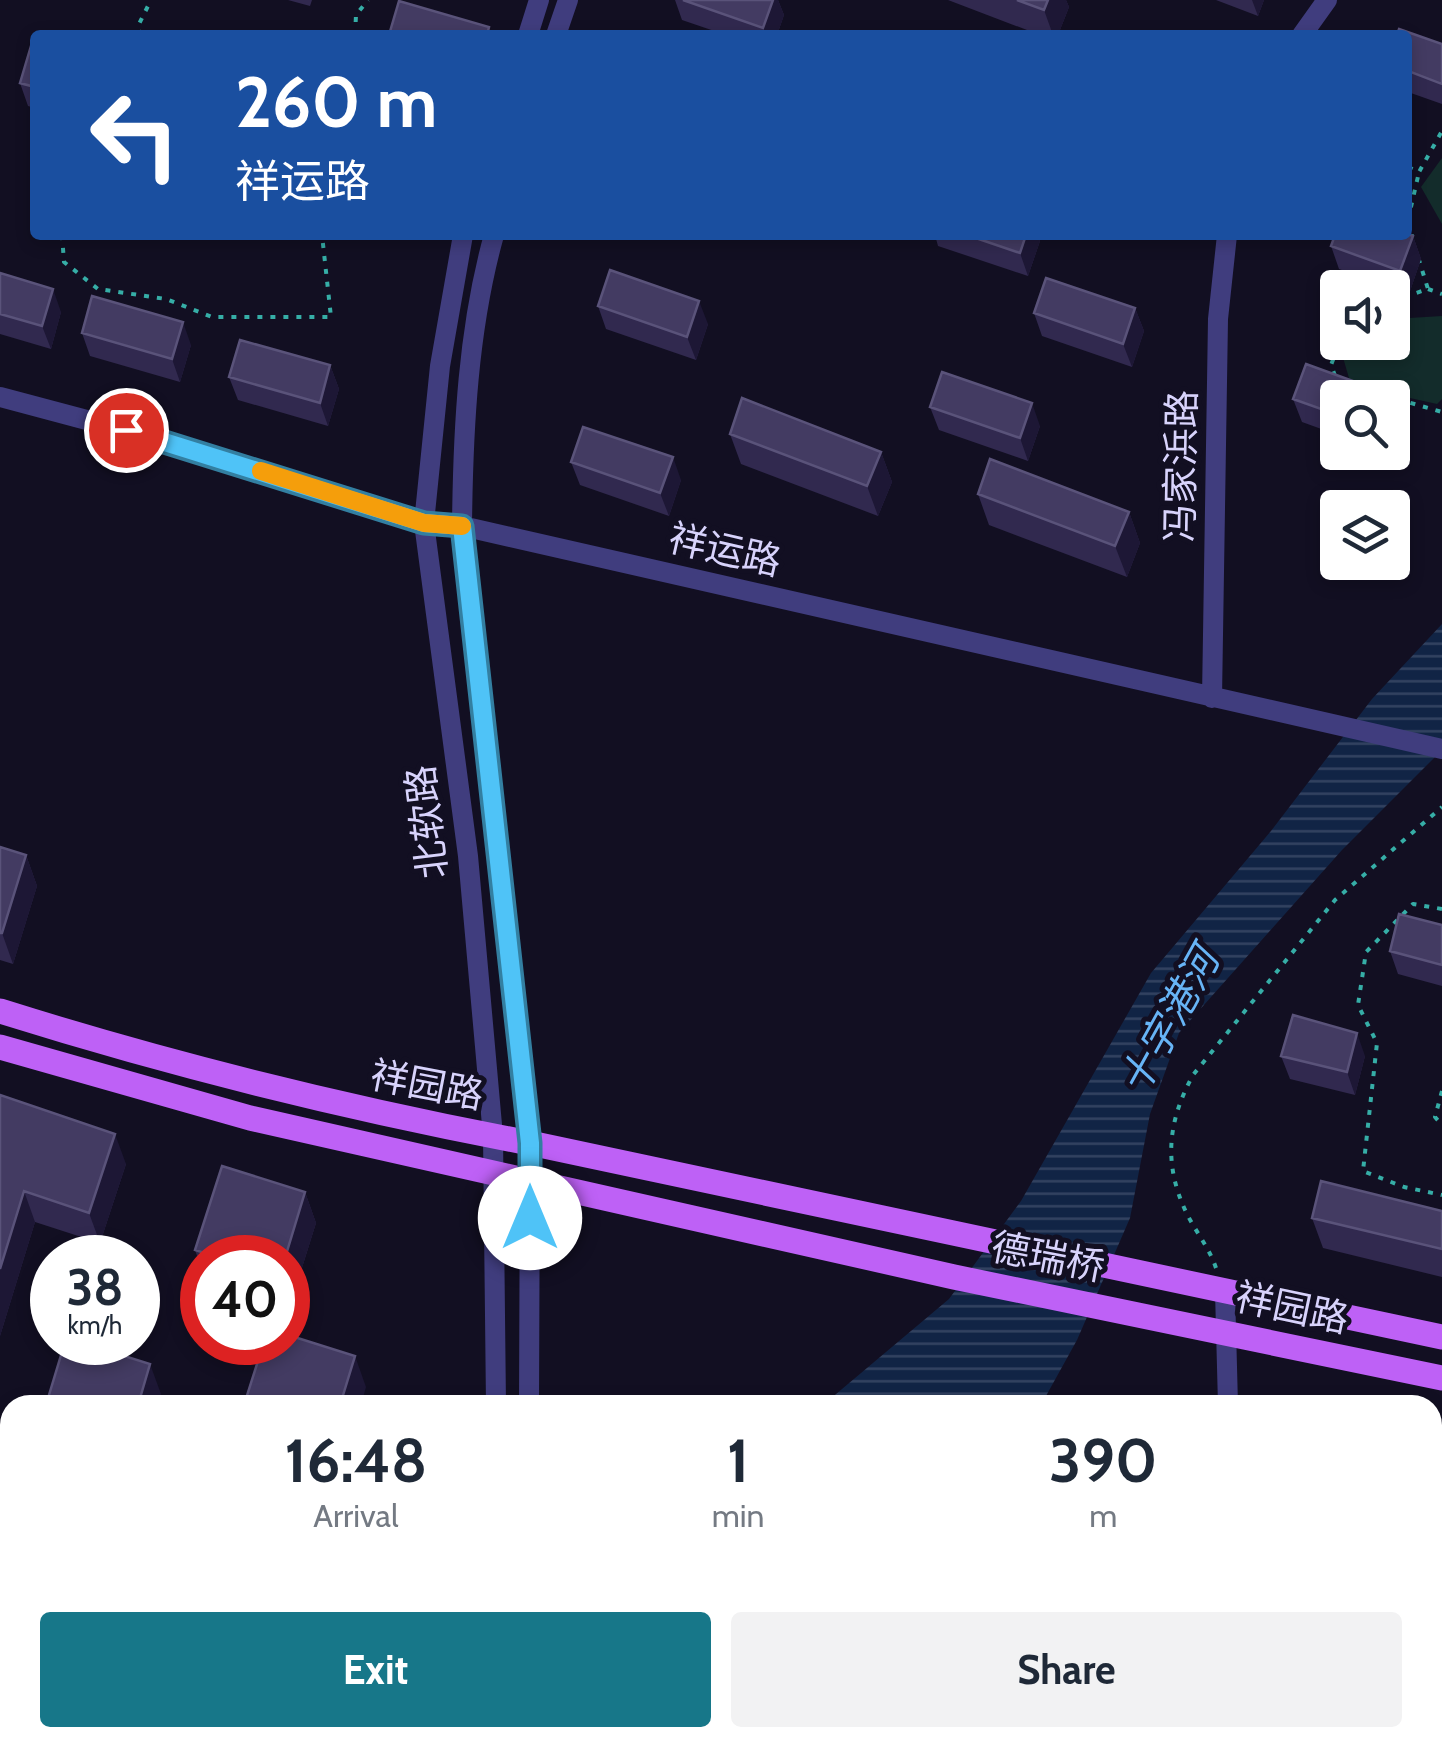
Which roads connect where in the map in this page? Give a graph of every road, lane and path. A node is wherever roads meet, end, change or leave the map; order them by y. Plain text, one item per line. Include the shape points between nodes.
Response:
1 (151, 0) edge
2 (368, 0) edge
3 (539, 0) edge
4 (568, 0) edge
5 (1327, 0) edge
6 (139, 30) edge
7 (355, 30) edge
8 (530, 30) edge
9 (558, 30) edge
10 (1306, 30) edge
11 (1442, 131) edge
12 (1412, 169) edge
13 (1418, 172) junction
14 (1412, 201) edge
15 (62, 240) edge
16 (323, 240) edge
17 (462, 240) edge
18 (493, 240) edge
19 (1226, 240) edge
20 (1418, 256) dead end
21 (1428, 290) junction
22 (1442, 294) edge
23 (1410, 296) edge
24 (0, 397) edge
25 (1410, 403) edge
26 (1442, 412) edge
27 (424, 523) junction
28 (462, 526) junction
29 (1212, 698) junction
30 (1442, 749) edge
31 (1442, 807) edge
32 (1442, 909) edge
33 (0, 1011) edge
34 (0, 1048) edge
35 (1442, 1091) edge
36 (1442, 1125) edge
37 (493, 1136) junction
38 (530, 1143) junction
39 (494, 1173) junction
40 (530, 1181) junction
41 (1442, 1195) edge
42 (963, 1237) joint
43 (1136, 1271) joint
44 (954, 1277) joint
45 (1225, 1291) junction
46 (1127, 1310) joint
47 (1227, 1332) junction
48 (1442, 1337) edge
49 (1442, 1378) edge
50 (496, 1395) edge
51 (529, 1395) edge
52 (1228, 1395) edge

1 - 6 path
2 - 7 path via 356,15
3 - 8 street
4 - 9 street
5 - 10 street
11 - 13 path
12 - 13 path
13 - 14 path
15 - 16 path via 64,262 98,289 166,299 212,318 332,317
17 - 27 street, 北软路 via 440,366
18 - 28 street, 北软路 via 465,424
19 - 29 street, 冯家浜路 via 1218,319
20 - 21 path
21 - 22 path
21 - 23 path
24 - 27 street, 祥运路
25 - 26 path
27 - 28 street, 祥运路
27 - 37 street, 北软路 via 468,856
28 - 29 street, 祥运路
28 - 38 street, 北软路
29 - 30 street, 祥运路
31 - 45 path via 1335,900 1193,1074 1176,1106 1170,1166
32 - 41 path via 1413,904 1366,952 1358,1004 1377,1043 1363,1171
33 - 37 main road, 祥园路 via 259,1087
34 - 39 main road, 祥园路 via 250,1118
35 - 36 path via 1435,1117
37 - 38 main road, 祥园路
37 - 39 street, 北软路
38 - 40 street, 北软路
38 - 42 main road, 祥园路
39 - 40 main road, 祥园路
39 - 50 street, 北软路
40 - 44 main road, 祥园路
40 - 51 street, 北软路
42 - 43 main road, 德瑞桥
43 - 45 main road, 祥园路
44 - 46 main road, 德瑞桥
45 - 47 street
45 - 48 main road, 祥园路
46 - 47 main road, 祥园路
47 - 49 main road, 祥园路
47 - 52 street

